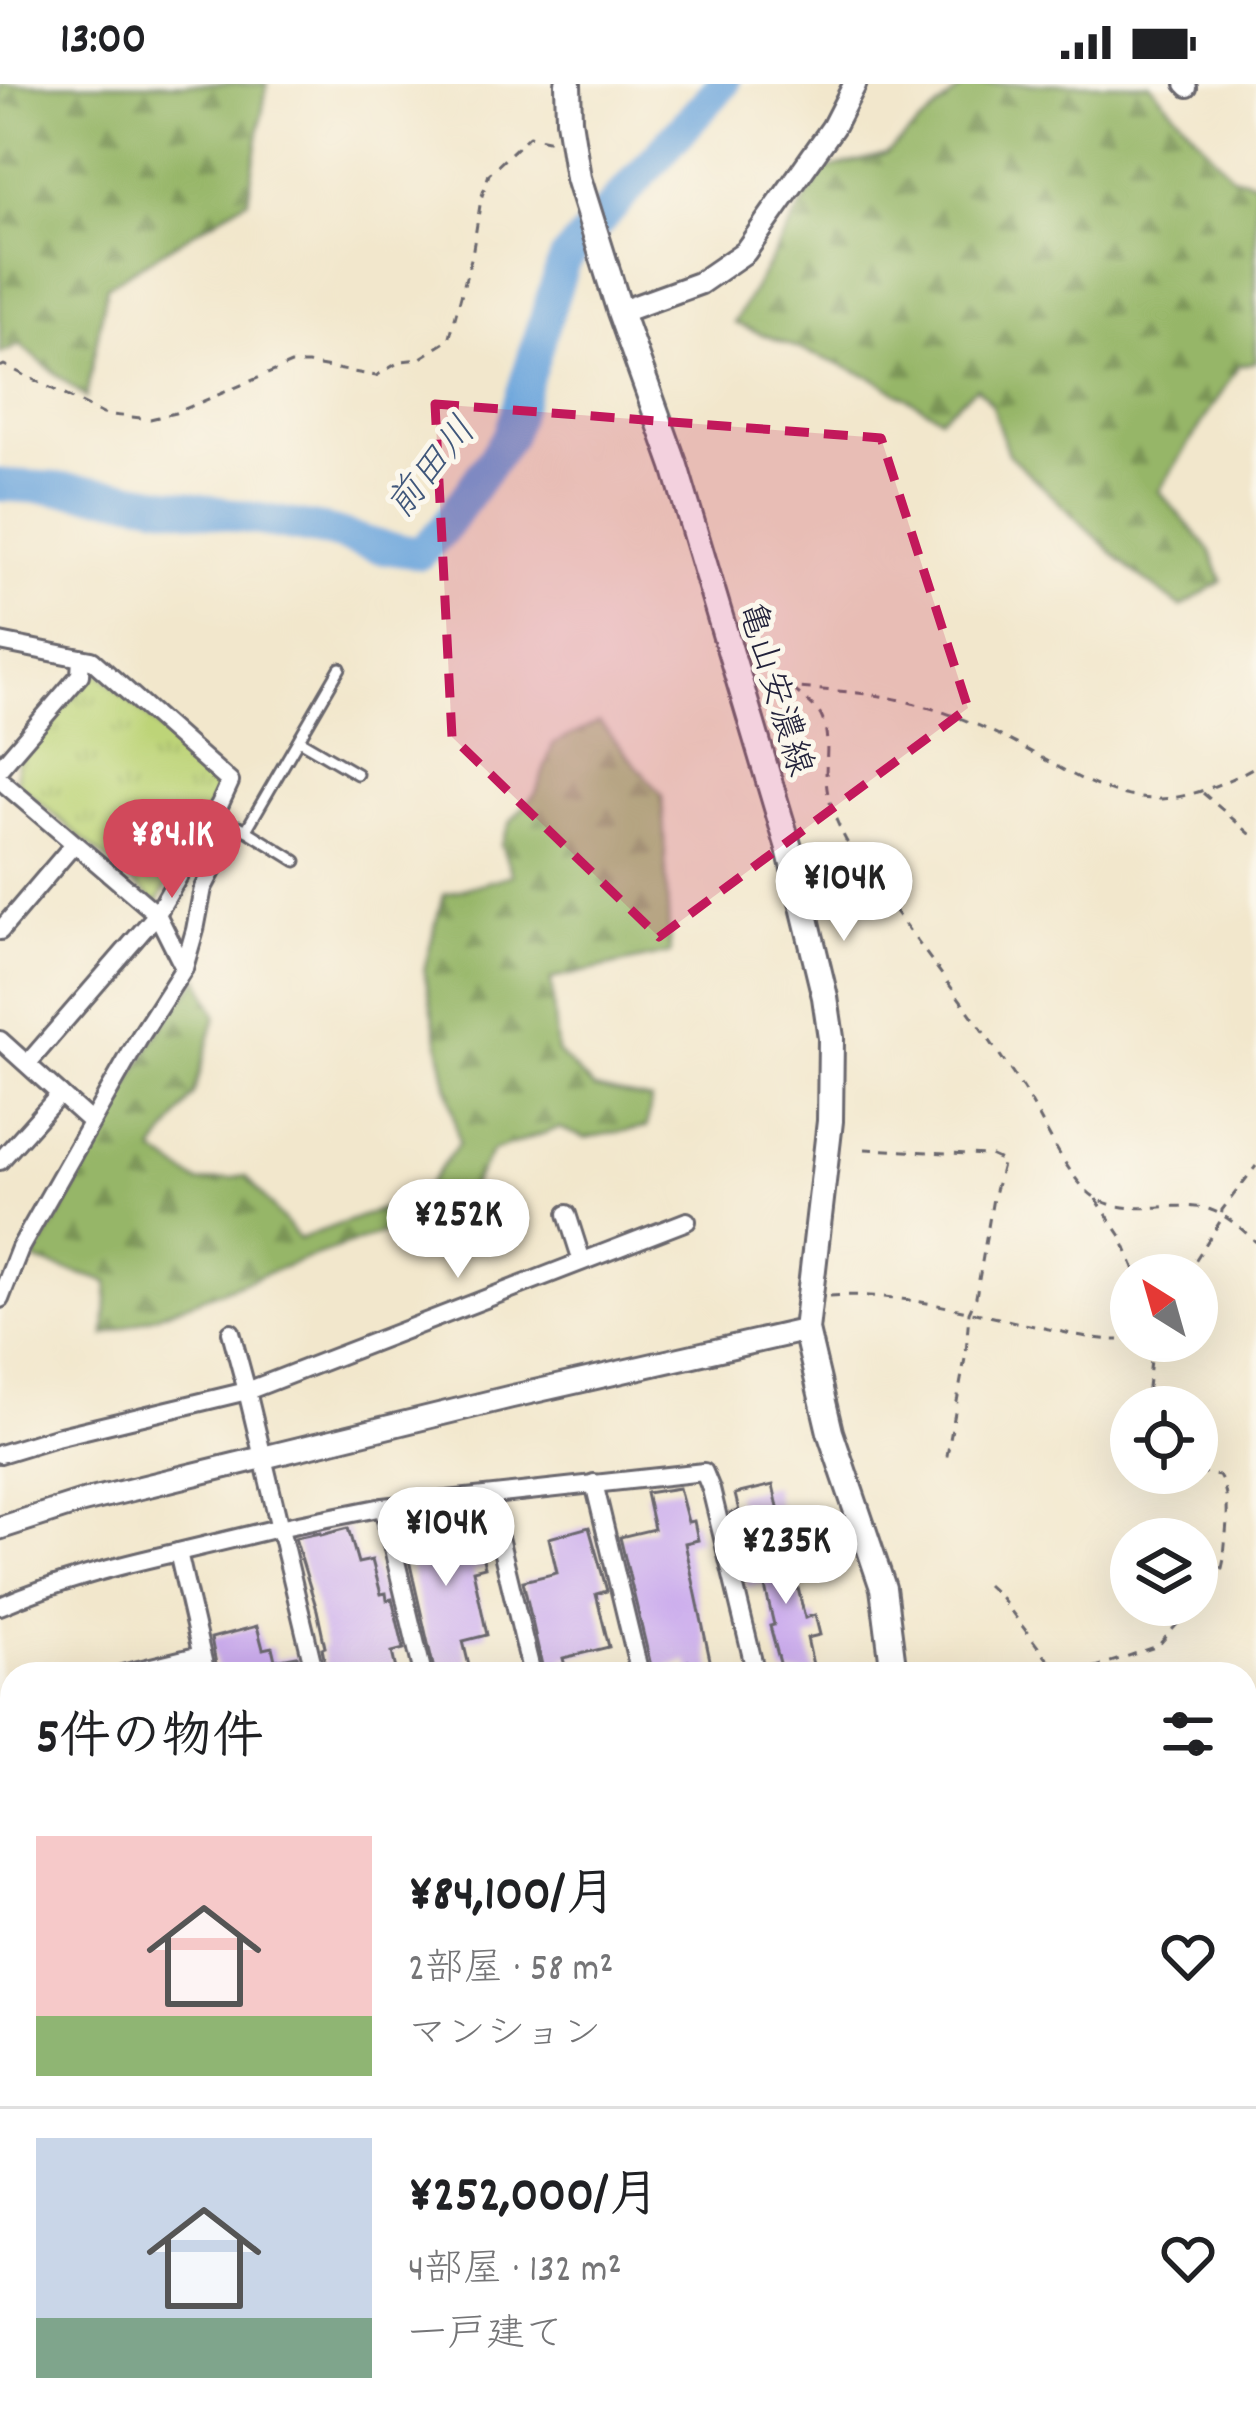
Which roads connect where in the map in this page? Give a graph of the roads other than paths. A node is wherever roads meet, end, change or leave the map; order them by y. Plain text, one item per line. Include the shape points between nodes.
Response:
1 (568, 84) edge
2 (855, 84) edge
3 (620, 311) junction
4 (0, 642) edge
5 (81, 658) junction
6 (340, 668) dead end
7 (299, 740) junction
8 (0, 768) edge
9 (356, 774) dead end
10 (0, 780) edge
11 (246, 830) junction
12 (74, 844) junction
13 (219, 858) joint
14 (296, 861) dead end
15 (157, 914) junction
16 (0, 932) edge
17 (184, 968) junction
18 (0, 1040) edge
19 (28, 1063) junction
20 (60, 1094) junction
21 (91, 1122) junction
22 (0, 1161) edge
23 (568, 1214) dead end
24 (687, 1221) dead end
25 (582, 1261) junction
26 (0, 1299) edge
27 (806, 1330) junction
28 (231, 1332) dead end
29 (247, 1391) junction
30 (0, 1454) edge
31 (262, 1458) junction
32 (594, 1483) junction
33 (488, 1496) junction
34 (383, 1507) junction
35 (0, 1526) edge
36 (278, 1528) junction
37 (178, 1552) junction
38 (0, 1606) edge
39 (202, 1654) junction
40 (170, 1662) edge
41 (204, 1662) edge
42 (312, 1662) edge
43 (420, 1662) edge
44 (529, 1662) edge
45 (637, 1662) edge
46 (753, 1662) edge
47 (892, 1662) edge

1 - 3 main road, 亀山安濃線 via 572,145
2 - 3 street via 746,251 700,283
3 - 27 main road, 亀山安濃線 via 675,466 816,954 831,1038 830,1120
4 - 5 street
5 - 8 street via 80,675
5 - 15 street via 230,782
6 - 7 lane
7 - 9 lane
7 - 11 lane
10 - 12 street
11 - 13 lane via 239,826
11 - 14 lane
12 - 15 street
12 - 16 street
13 - 17 street via 202,888
15 - 17 street
15 - 19 street
17 - 21 street
18 - 19 street
19 - 20 street
20 - 21 street
20 - 22 street
21 - 26 street
23 - 25 street
24 - 25 street
25 - 29 street
27 - 31 street
27 - 47 main road, 亀山安濃線 via 830,1432 883,1588
28 - 29 street
29 - 30 street
29 - 31 street
31 - 35 street
31 - 36 street
32 - 33 street
32 - 45 street
32 - 46 street via 704,1472
33 - 34 street
33 - 44 street
34 - 36 street
34 - 43 street
36 - 37 street
36 - 42 street
37 - 38 street via 68,1579
37 - 39 street
39 - 40 street
39 - 41 street

